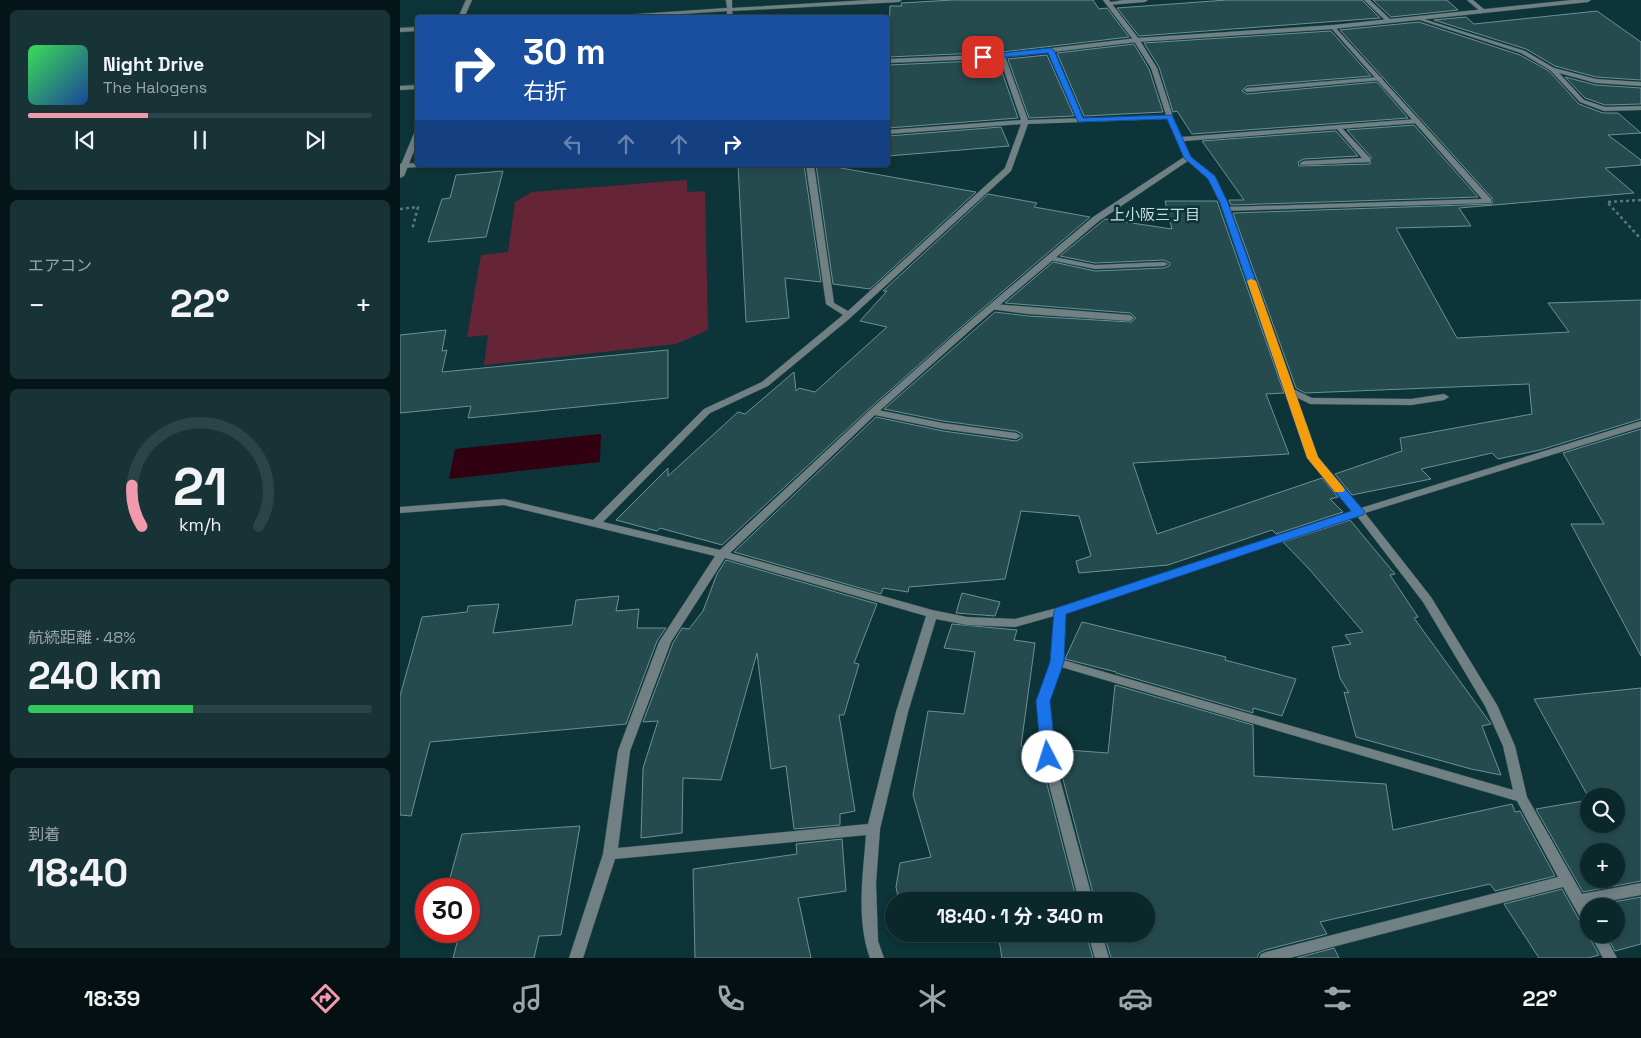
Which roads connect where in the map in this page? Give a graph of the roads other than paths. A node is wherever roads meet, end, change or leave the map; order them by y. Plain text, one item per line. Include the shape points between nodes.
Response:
1 (469, 0) edge
2 (729, 0) edge
3 (899, 0) edge
4 (1145, 0) edge
5 (1367, 0) edge
6 (1470, 0) edge
7 (1588, 0) edge
8 (1107, 1) edge
9 (730, 9) junction
10 (1483, 11) junction
11 (462, 15) edge
12 (631, 15) edge
13 (730, 15) edge
14 (1419, 18) junction
15 (1389, 21) junction
16 (1333, 27) junction
17 (415, 29) edge
18 (400, 30) edge
19 (1137, 40) junction
20 (1050, 50) junction
21 (1002, 56) junction
22 (890, 61) edge
23 (1552, 69) junction
24 (1380, 79) junction
25 (1641, 84) edge
26 (415, 87) edge
27 (400, 88) edge
28 (1247, 90) dead end
29 (1641, 108) edge
30 (1170, 117) junction
31 (1081, 120) junction
32 (1417, 121) junction
33 (1025, 122) junction
34 (1338, 127) junction
35 (890, 132) edge
36 (415, 138) edge
37 (1179, 139) junction
38 (1188, 158) junction
39 (1304, 163) dead end
40 (415, 165) edge
41 (402, 166) edge
42 (810, 167) edge
43 (400, 176) edge
44 (1226, 209) junction
45 (1053, 258) junction
46 (1164, 264) dead end
47 (992, 307) junction
48 (848, 315) junction
49 (1130, 318) dead end
50 (1289, 390) junction
51 (1444, 397) dead end
52 (873, 412) junction
53 (1641, 424) edge
54 (1016, 436) dead end
55 (400, 510) edge
56 (1359, 512) junction
57 (595, 524) junction
58 (722, 554) junction
59 (1060, 611) junction
60 (932, 614) junction
61 (1057, 662) junction
62 (1521, 797) junction
63 (873, 829) junction
64 (610, 854) junction
65 (1567, 880) junction
66 (1641, 889) edge
67 (1084, 892) edge
68 (1578, 900) junction
69 (1580, 904) edge
70 (1097, 942) edge
71 (1602, 943) edge
72 (576, 958) edge
73 (878, 958) edge
74 (1102, 958) edge
75 (1266, 958) edge
76 (1610, 958) edge

1 - 11 street
2 - 9 street
3 - 9 street
4 - 8 street
5 - 15 street
6 - 10 street
7 - 10 street
8 - 19 street
9 - 12 street
9 - 13 street
10 - 14 street
14 - 15 street
14 - 23 street via 1523,52
15 - 16 street
16 - 19 street
16 - 24 street
17 - 18 street
19 - 20 street
19 - 30 street via 1154,68
20 - 21 street
20 - 31 street
21 - 22 street
21 - 33 street
23 - 25 street via 1596,81
23 - 29 street via 1582,101 1604,109
24 - 28 street
24 - 32 street
26 - 27 street
30 - 31 street
30 - 37 street
31 - 33 street
32 - 34 street
32 - 44 street via 1488,201
33 - 35 street
33 - 48 street via 1008,169
34 - 37 street
34 - 39 street via 1367,160
36 - 41 street
37 - 38 street
38 - 44 street via 1212,178
38 - 45 street via 1096,219
40 - 41 street
41 - 43 street
42 - 48 street via 830,304
44 - 50 street
45 - 46 street via 1095,267
45 - 47 street
47 - 49 street
47 - 52 street
48 - 57 street via 766,384 707,411
50 - 51 street via 1310,401 1411,402
50 - 56 street via 1313,458
52 - 54 street
52 - 58 street
53 - 56 street
55 - 57 street via 504,502
56 - 59 street
56 - 62 street via 1427,600 1492,706 1509,746
57 - 58 street
58 - 60 street
58 - 64 street via 665,642 624,751
59 - 60 street via 1014,623 967,621
59 - 61 street
60 - 63 street via 902,712
61 - 62 street
61 - 67 street via 1043,701 1048,757
62 - 65 street
63 - 64 street
63 - 73 street via 869,883 872,941
64 - 72 street
65 - 68 street
65 - 75 street
66 - 68 street
68 - 69 street
70 - 74 street
71 - 76 street

